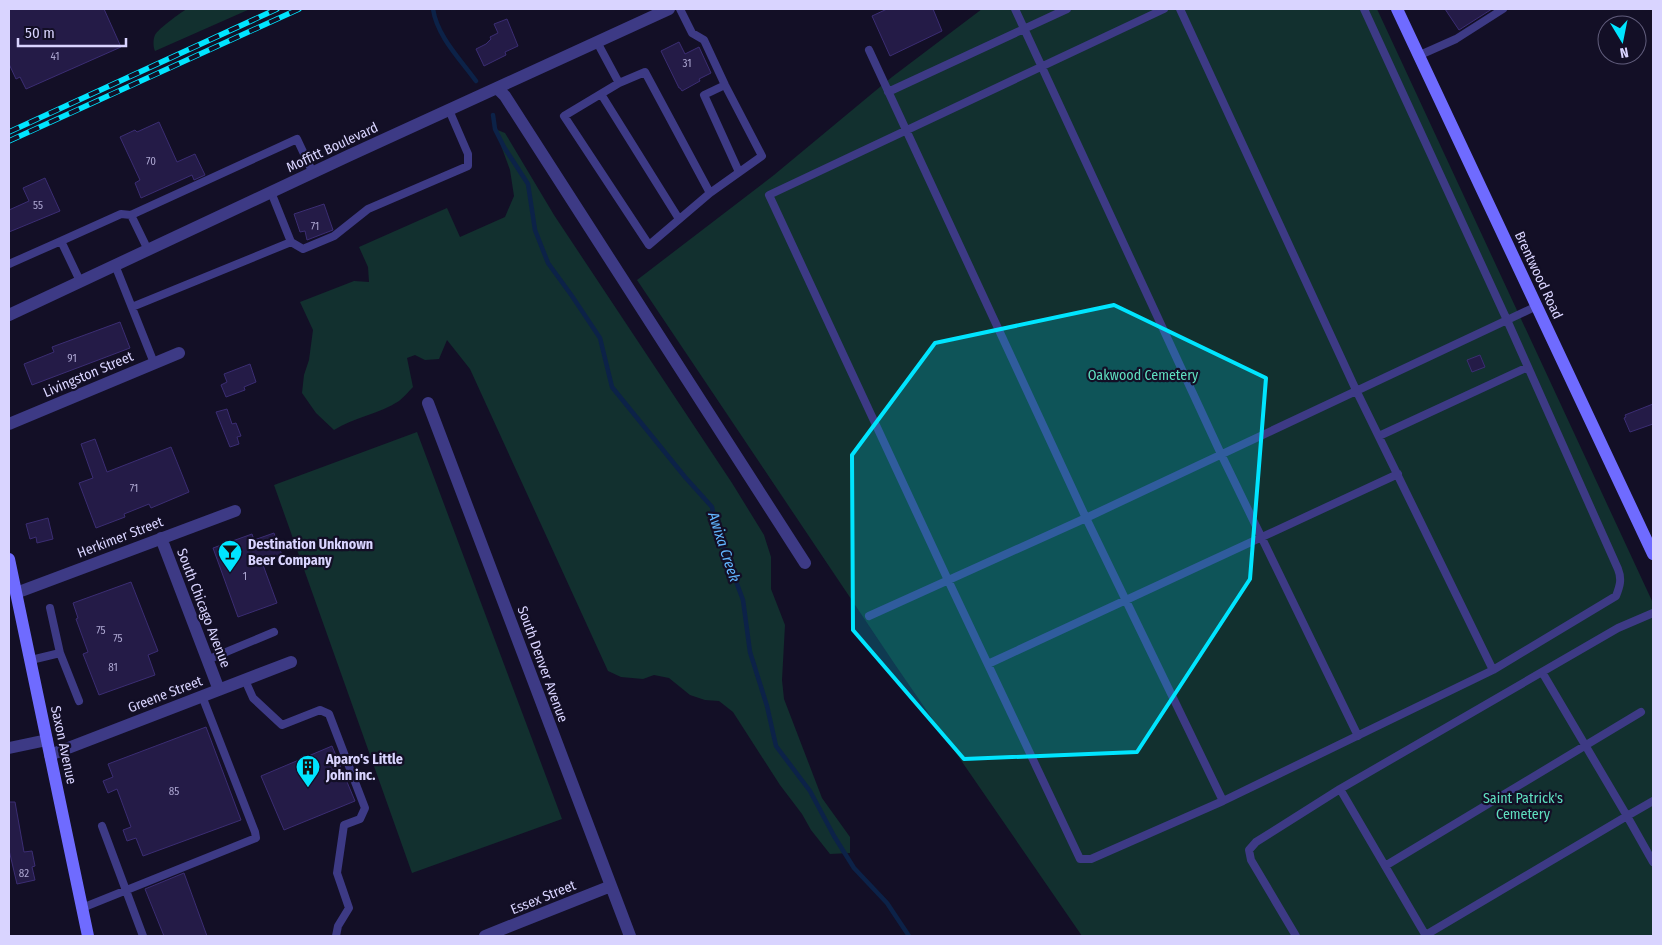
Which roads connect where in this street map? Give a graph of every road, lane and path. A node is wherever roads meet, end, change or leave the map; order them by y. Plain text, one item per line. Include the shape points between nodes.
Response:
1 (669, 9) edge
2 (680, 9) edge
3 (1015, 9) edge
4 (1067, 9) edge
5 (1164, 9) edge
6 (1180, 9) edge
7 (1364, 9) edge
8 (1397, 9) edge
9 (1503, 9) edge
10 (1024, 29) junction
11 (597, 42) junction
12 (869, 50) dead end
13 (1420, 55) junction
14 (1042, 67) junction
15 (619, 83) junction
16 (724, 84) junction
17 (497, 88) junction
18 (888, 92) junction
19 (601, 94) junction
20 (450, 110) junction
21 (906, 129) junction
22 (739, 172) junction
23 (313, 173) junction
24 (271, 192) junction
25 (710, 192) junction
26 (131, 215) junction
27 (679, 219) junction
28 (61, 241) junction
29 (292, 242) junction
30 (148, 250) junction
31 (9, 264) edge
32 (115, 265) junction
33 (80, 282) junction
34 (1537, 306) junction
35 (132, 307) junction
36 (9, 315) edge
37 (1507, 320) junction
38 (179, 353) dead end
39 (154, 363) junction
40 (1528, 368) junction
41 (1356, 390) junction
42 (428, 403) dead end
43 (9, 424) edge
44 (1379, 436) junction
45 (1221, 454) junction
46 (1398, 474) junction
47 (235, 510) dead end
48 (1086, 518) junction
49 (1261, 537) junction
50 (161, 538) junction
51 (1653, 554) edge
52 (9, 560) edge
53 (805, 563) dead end
54 (948, 580) junction
55 (16, 593) junction
56 (1126, 600) junction
57 (50, 608) dead end
58 (1653, 613) edge
59 (869, 616) dead end
60 (274, 632) dead end
61 (60, 653) junction
62 (31, 660) junction
63 (207, 660) junction
64 (291, 662) dead end
65 (988, 664) junction
66 (1493, 670) junction
67 (1542, 672) junction
68 (245, 680) junction
69 (219, 690) junction
70 (202, 696) junction
71 (79, 701) dead end
72 (1641, 712) dead end
73 (1358, 736) junction
74 (47, 740) junction
75 (1585, 746) junction
76 (9, 748) edge
77 (50, 755) junction
78 (1340, 789) junction
79 (1223, 801) junction
80 (1653, 802) edge
81 (1627, 816) junction
82 (102, 826) dead end
83 (1653, 862) edge
84 (1385, 866) junction
85 (611, 886) junction
86 (126, 890) junction
87 (82, 908) junction
88 (88, 936) edge
89 (143, 936) edge
90 (336, 936) edge
91 (485, 936) edge
92 (630, 936) edge
93 (1296, 936) edge
94 (1425, 936) edge

1 - 11 street, Moffitt Boulevard
2 - 16 lane via 692,33 704,40
3 - 10 lane
4 - 10 lane
5 - 14 lane
6 - 41 lane
7 - 37 lane
8 - 13 street, Brentwood Road
9 - 13 lane via 1456,39
10 - 14 lane
10 - 18 lane
11 - 15 lane
11 - 17 street, Moffitt Boulevard
12 - 18 lane
13 - 34 street, Brentwood Road
14 - 21 lane
14 - 45 lane
15 - 19 lane
15 - 25 lane via 645,72
16 - 22 lane via 704,95
16 - 22 lane via 762,156
17 - 20 street, Moffitt Boulevard
17 - 53 street
18 - 21 lane
19 - 27 lane
19 - 27 lane via 564,116 649,245
20 - 23 street, Moffitt Boulevard
20 - 29 lane via 468,154 468,166 368,209 334,236 303,249
21 - 48 lane
21 - 54 lane via 769,194
22 - 25 lane
23 - 24 street, Moffitt Boulevard
23 - 26 lane via 298,139
24 - 29 lane
24 - 30 street, Moffitt Boulevard
25 - 27 lane
26 - 28 lane via 121,214
26 - 30 lane
28 - 31 lane
28 - 33 lane
29 - 35 lane
30 - 32 street, Moffitt Boulevard
32 - 33 street, Moffitt Boulevard
32 - 35 lane
33 - 36 street, Moffitt Boulevard
34 - 37 lane
34 - 51 street, Brentwood Road
35 - 39 lane
37 - 40 lane
37 - 41 lane
38 - 39 street, Livingston Street
39 - 43 street, Livingston Street
40 - 44 lane
40 - 66 lane via 1621,577 1620,586 1616,596
41 - 44 lane
41 - 45 lane
42 - 85 street, South Denver Avenue
44 - 46 lane
45 - 48 lane
45 - 49 lane
46 - 49 lane
46 - 66 lane
47 - 50 street, Herkimer Street
48 - 54 lane
48 - 56 lane
49 - 56 lane
49 - 73 lane
50 - 55 street, Herkimer Street
50 - 63 street, South Chicago Avenue
52 - 55 street, Saxon Avenue
54 - 59 lane
54 - 65 lane
55 - 62 street, Saxon Avenue
56 - 65 lane
56 - 79 lane
57 - 61 lane
58 - 67 lane via 1618,628
60 - 63 lane
61 - 62 lane
61 - 71 lane
62 - 74 street, Saxon Avenue
63 - 69 street, South Chicago Avenue
64 - 68 street, Greene Street
65 - 79 lane via 1080,860 1091,859
66 - 73 lane
67 - 75 lane
67 - 78 lane
68 - 69 street, Greene Street
68 - 90 lane via 253,698 282,725 320,710 329,714 365,808 360,818 344,825 336,873 349,908
69 - 70 street, Greene Street
70 - 77 street, Greene Street
70 - 86 lane via 256,838
72 - 75 lane
73 - 79 lane
74 - 76 street
74 - 77 street, Saxon Avenue
75 - 81 lane
75 - 84 lane
77 - 87 street, Saxon Avenue
78 - 84 lane
78 - 93 lane via 1256,842 1249,850 1251,860
80 - 81 lane
81 - 83 lane
81 - 94 lane
82 - 86 lane
84 - 94 lane
85 - 91 street, Essex Street
85 - 92 street, South Denver Avenue
86 - 87 lane
86 - 89 lane
87 - 88 street, Saxon Avenue

